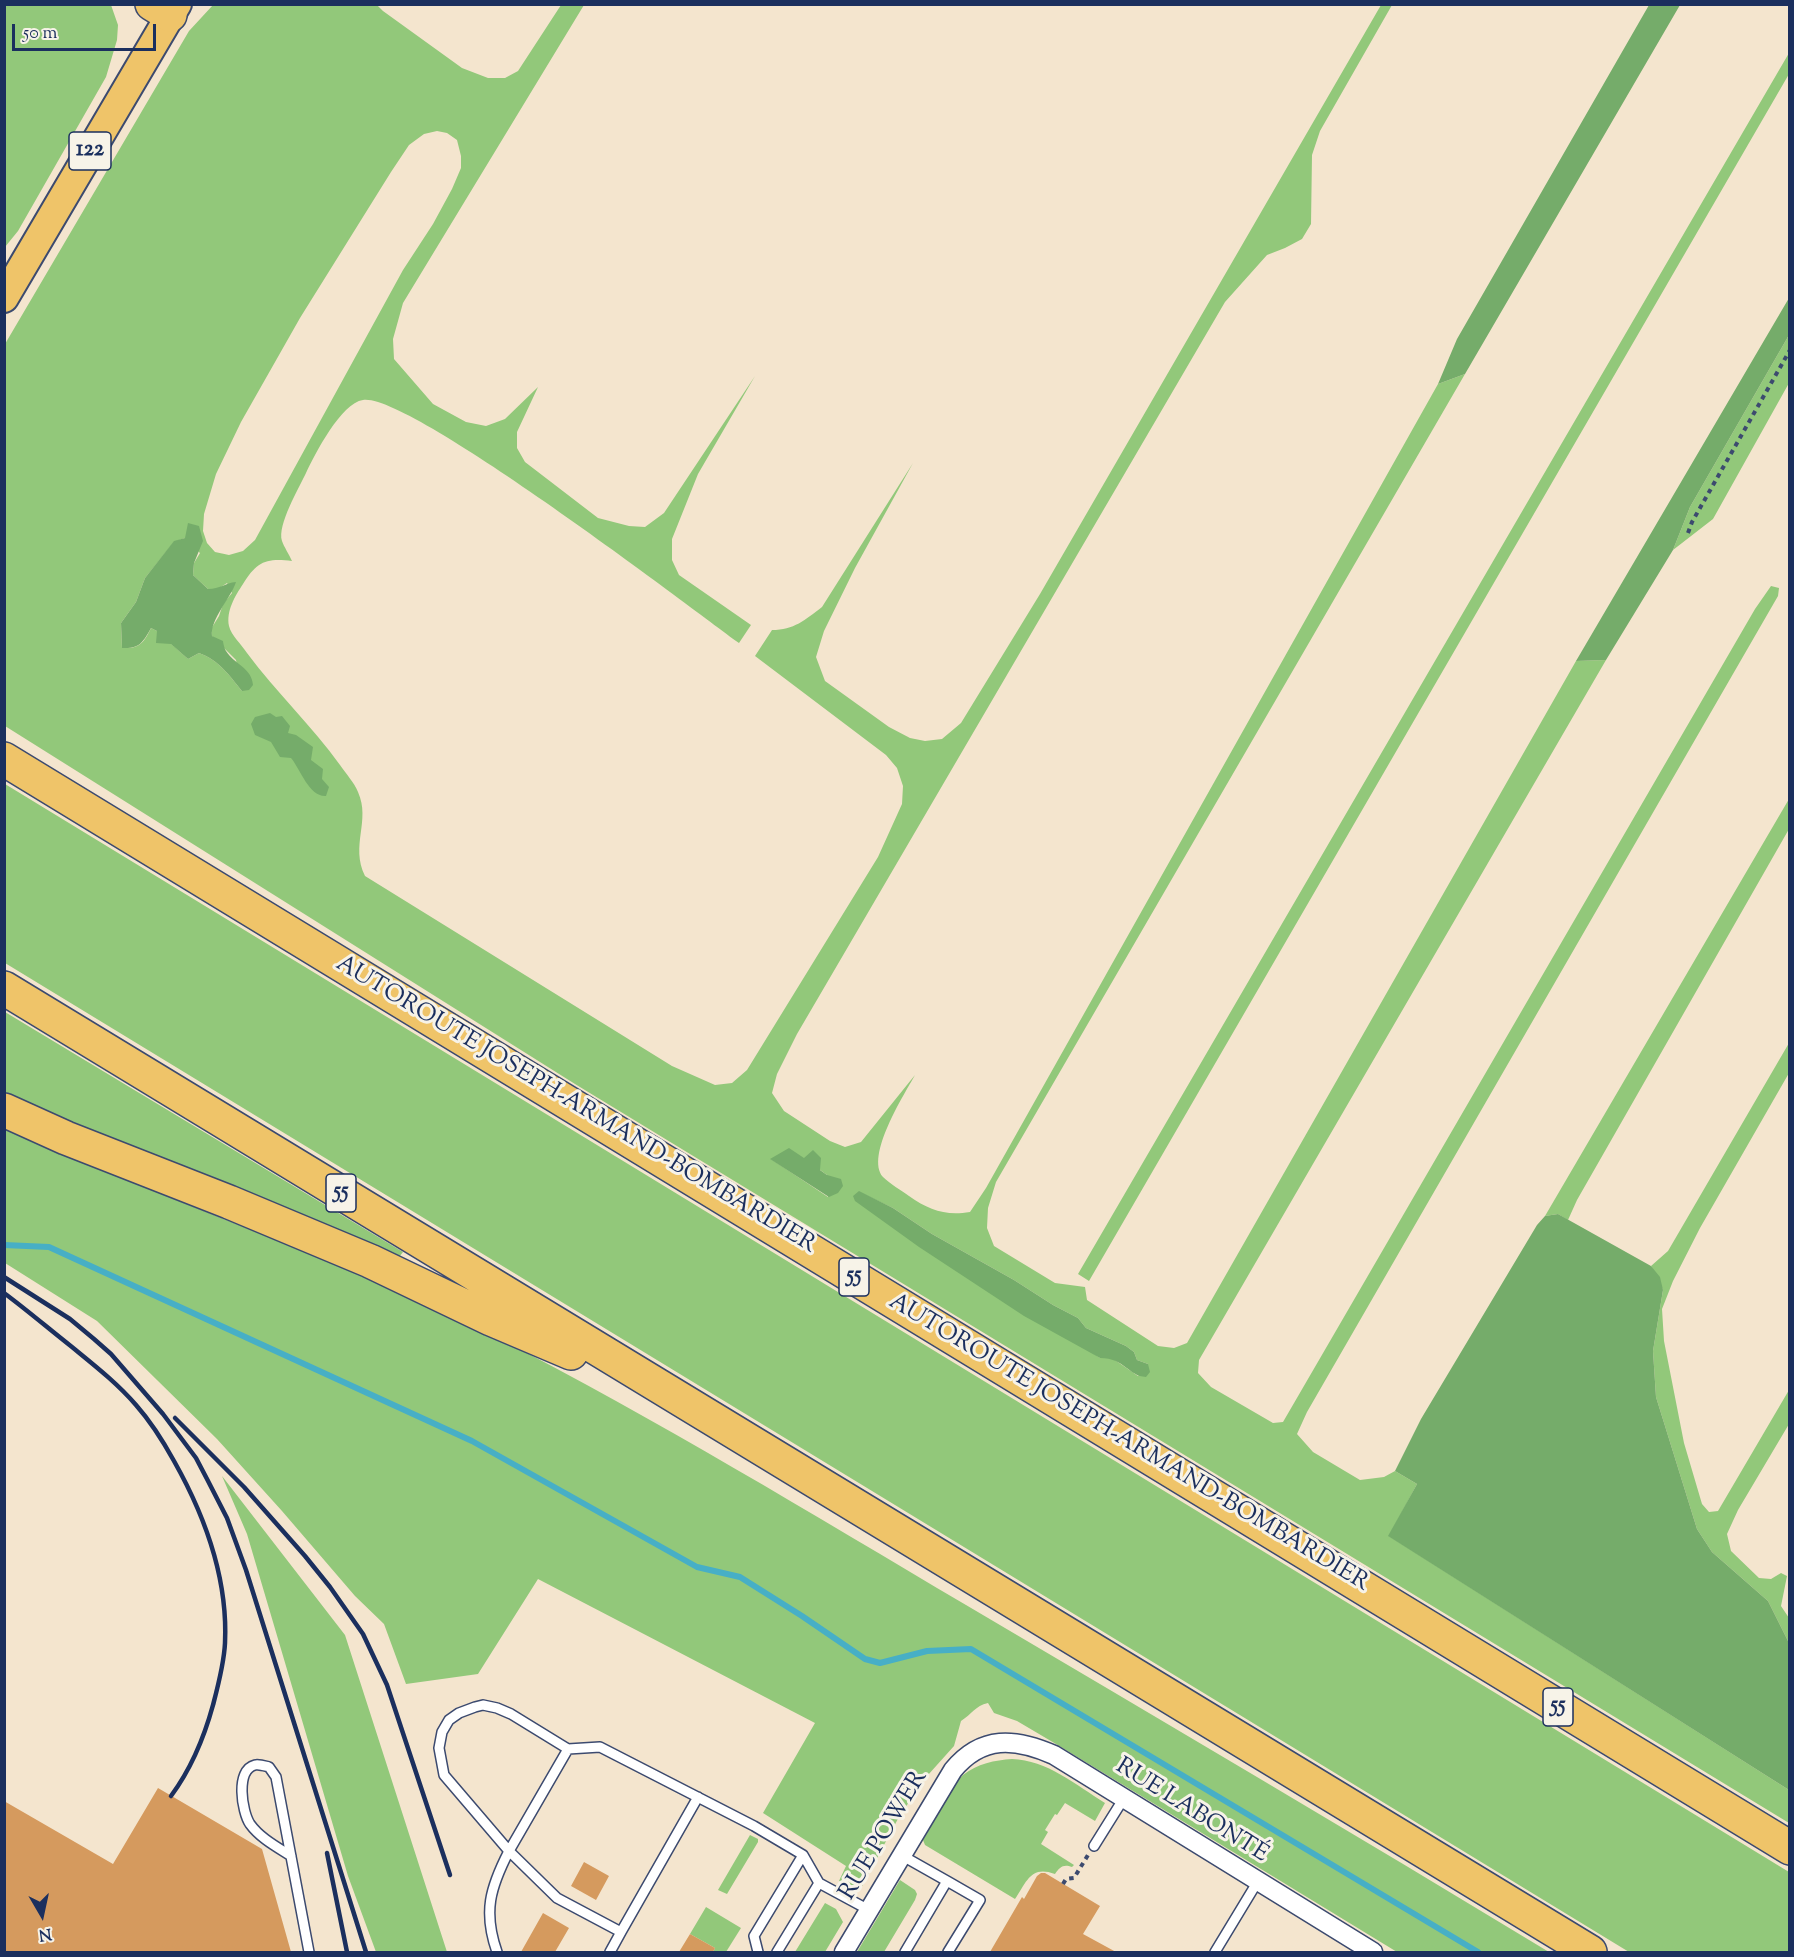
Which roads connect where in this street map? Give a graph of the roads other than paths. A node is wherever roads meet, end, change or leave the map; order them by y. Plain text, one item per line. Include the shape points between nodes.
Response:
1 (166, 8) edge
2 (4, 298) edge
3 (4, 759) edge
4 (4, 988) edge
5 (4, 1110) edge
6 (677, 1398) junction
7 (568, 1749) junction
8 (975, 1750) joint
9 (698, 1797) junction
10 (1124, 1798) junction
11 (1094, 1846) dead end
12 (1790, 1848) edge
13 (508, 1851) junction
14 (803, 1855) junction
15 (901, 1855) junction
16 (291, 1856) junction
17 (947, 1881) junction
18 (1258, 1881) junction
19 (819, 1883) junction
20 (869, 1910) junction
21 (621, 1932) junction
22 (309, 1953) edge
23 (497, 1953) edge
24 (610, 1953) edge
25 (758, 1953) edge
26 (777, 1953) edge
27 (844, 1953) edge
28 (905, 1953) edge
29 (948, 1953) edge
30 (1215, 1953) edge
31 (1373, 1953) edge
32 (1590, 1953) edge

1 - 2 main road, 122
3 - 12 highway, AUTOROUTE JOSEPH-ARMAND-BOMBARDIER / 55
4 - 6 highway, 55
5 - 6 highway via 370,1261 491,1319
6 - 32 highway, 55
7 - 9 lane via 600,1747
7 - 13 lane
7 - 13 lane via 497,1708 475,1707 449,1720 439,1748 444,1775
8 - 10 street, RUE LABONTÉ via 993,1743 1031,1746 1054,1755
8 - 15 street, RUE POWER via 949,1775
9 - 14 lane
9 - 21 lane
10 - 11 lane
10 - 18 street, RUE LABONTÉ
13 - 21 lane via 557,1898
13 - 23 lane via 491,1895 489,1921
14 - 19 lane
14 - 25 lane via 754,1936
15 - 17 lane
15 - 20 street, RUE POWER
16 - 16 lane via 276,1777 269,1767 256,1764 248,1768 243,1780 244,1811 259,1834
16 - 22 lane
17 - 28 lane
17 - 29 lane via 980,1900
18 - 30 lane
18 - 31 street, RUE LABONTÉ
19 - 20 lane
19 - 26 lane
20 - 27 street, RUE POWER
21 - 24 lane

